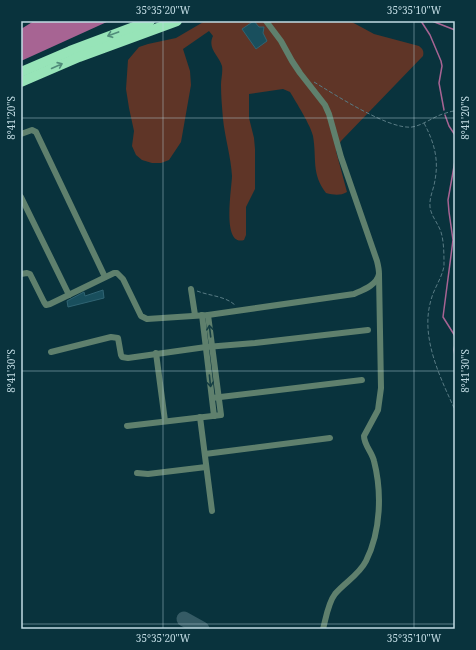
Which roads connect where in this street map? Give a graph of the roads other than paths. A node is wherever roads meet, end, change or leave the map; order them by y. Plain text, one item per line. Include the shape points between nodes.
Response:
1 (150, 21) edge
2 (177, 21) edge
3 (266, 21) edge
4 (21, 72) edge
5 (21, 82) edge
6 (21, 134) edge
7 (21, 197) edge
8 (21, 274) edge
9 (379, 274) junction
10 (105, 277) junction
11 (191, 289) road end
12 (69, 295) junction
13 (202, 315) junction
14 (368, 330) dead end
15 (209, 347) junction
16 (51, 352) dead end
17 (156, 353) junction
18 (362, 380) dead end
19 (219, 397) junction
20 (212, 398) junction
21 (214, 416) junction
22 (200, 417) junction
23 (165, 421) junction
24 (127, 426) dead end
25 (330, 438) dead end
26 (205, 454) junction
27 (206, 467) junction
28 (137, 473) dead end
29 (212, 511) dead end
30 (323, 629) edge

1 -> 4 highway
5 -> 2 highway via 79,57
3 - 9 street via 325,105 374,250
6 - 10 street via 32,130 36,132
7 - 12 street
8 - 12 street via 30,274 46,305
9 - 13 street via 373,284 354,294
9 - 30 street via 381,388 378,410 364,436 376,468 379,501 377,526 366,561 354,578 335,594
10 - 12 street
10 - 13 street via 114,273 120,276 143,318
11 - 13 street
13 - 15 street
14 - 15 street
15 - 17 street
15 - 19 street
15 -> 20 street
16 - 17 street via 115,337 119,340 122,357
17 - 23 street
18 - 19 street
19 - 20 street
19 - 21 street via 221,415
20 - 21 street
21 - 22 street
22 - 23 street
22 - 26 street
23 - 24 street
25 - 26 street
26 - 27 street
27 - 28 street
27 - 29 street

